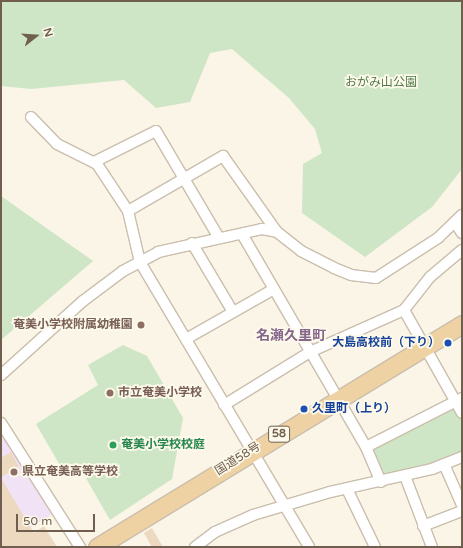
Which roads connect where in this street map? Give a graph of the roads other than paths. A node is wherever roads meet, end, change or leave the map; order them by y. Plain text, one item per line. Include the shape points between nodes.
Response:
1 (31, 116) dead end
2 (94, 162) junction
3 (183, 179) junction
4 (128, 211) junction
5 (459, 219) edge
6 (277, 232) junction
7 (462, 233) edge
8 (242, 234) junction
9 (219, 238) junction
10 (192, 243) junction
11 (462, 250) edge
12 (140, 262) junction
13 (274, 289) junction
14 (404, 310) junction
15 (233, 312) junction
16 (462, 324) edge
17 (186, 339) junction
18 (424, 347) junction
19 (310, 352) junction
20 (1, 375) edge
21 (338, 399) junction
22 (459, 400) edge
23 (224, 405) junction
24 (462, 413) edge
25 (1, 423) edge
26 (366, 447) junction
27 (250, 451) junction
28 (462, 457) edge
29 (444, 464) junction
30 (405, 476) junction
31 (381, 482) junction
32 (347, 489) junction
33 (284, 505) junction
34 (462, 505) edge
35 (462, 511) edge
36 (423, 526) junction
37 (80, 547) edge
38 (98, 547) edge
39 (195, 547) edge
40 (309, 547) edge
41 (375, 547) edge
42 (432, 547) edge

1 - 2 street via 58,144
2 - 3 street via 156,131
2 - 4 street
3 - 4 street
3 - 6 street via 223,156
3 - 9 street
4 - 12 street
5 - 6 street via 438,238 376,278 352,275 334,268 301,251
5 - 7 street
6 - 8 street via 262,229
8 - 9 street
8 - 13 street
9 - 10 street
10 - 12 street via 158,252
10 - 15 street
11 - 14 street via 430,277
12 - 17 street
12 - 20 street via 83,301
13 - 15 street
13 - 19 street
14 - 18 street
14 - 19 street
15 - 17 street
16 - 18 highway, 国道58号 / 58
17 - 23 street
18 - 21 highway, 国道58号 / 58
18 - 22 street
19 - 21 street
19 - 23 street
21 - 26 street
21 - 27 highway, 国道58号 / 58
22 - 24 street
22 - 26 street
23 - 27 street
25 - 37 street
26 - 31 street
27 - 33 street
27 - 38 highway, 国道58号 / 58
28 - 29 street
29 - 30 street
29 - 34 street
30 - 31 street
30 - 36 street
31 - 32 street
32 - 33 street
32 - 41 street
33 - 39 street via 236,521
33 - 40 street
35 - 36 street
36 - 42 street

